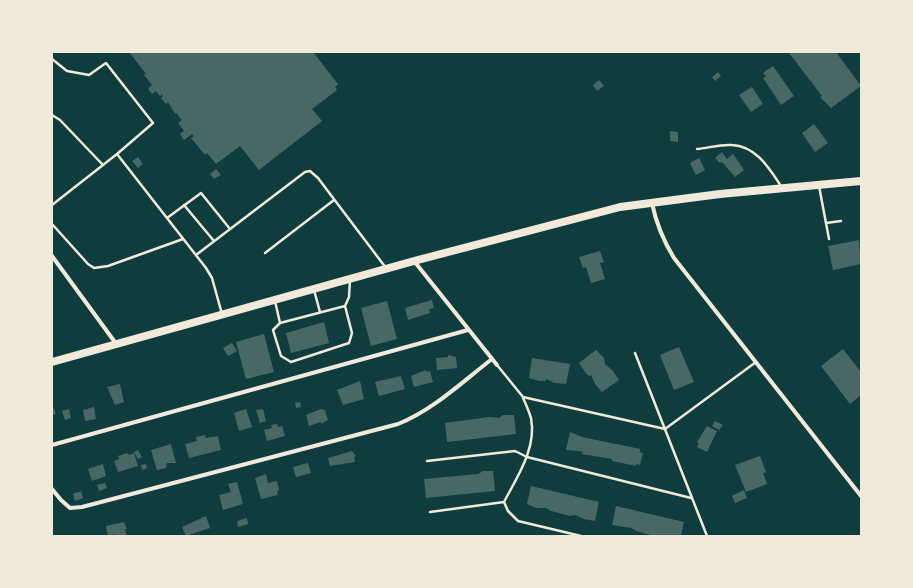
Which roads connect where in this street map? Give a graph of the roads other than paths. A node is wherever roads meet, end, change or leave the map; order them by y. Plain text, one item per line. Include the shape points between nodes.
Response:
1 (52, 59) edge
2 (52, 115) edge
3 (697, 149) dead end
4 (117, 154) junction
5 (103, 165) junction
6 (861, 181) edge
7 (819, 186) junction
8 (783, 189) junction
9 (334, 200) junction
10 (652, 203) junction
11 (52, 205) edge
12 (184, 205) junction
13 (167, 218) junction
14 (841, 221) dead end
15 (826, 223) junction
16 (52, 224) edge
17 (230, 229) junction
18 (183, 239) junction
19 (829, 239) dead end
20 (214, 241) junction
21 (265, 253) dead end
22 (196, 255) junction
23 (52, 256) edge
24 (414, 261) junction
25 (387, 269) junction
26 (350, 280) junction
27 (313, 290) junction
28 (275, 301) junction
29 (344, 306) junction
30 (320, 312) junction
31 (222, 316) junction
32 (280, 323) junction
33 (468, 330) junction
34 (117, 345) junction
35 (635, 353) dead end
36 (492, 359) junction
37 (757, 361) junction
38 (52, 362) edge
39 (497, 365) joint
40 (523, 398) junction
41 (665, 429) junction
42 (52, 445) edge
43 (527, 456) junction
44 (427, 461) dead end
45 (52, 488) edge
46 (861, 496) edge
47 (691, 498) junction
48 (504, 502) junction
49 (430, 512) dead end
50 (581, 536) edge
51 (707, 536) edge

1 - 4 lane via 67,71 89,76 106,63 153,123
2 - 5 lane via 60,120
3 - 8 lane via 733,145 754,153 767,165
4 - 5 lane
4 - 13 lane
5 - 11 lane
6 - 7 main road
7 - 8 main road
7 - 15 lane
8 - 10 main road
9 - 17 lane via 313,173 308,171
9 - 21 lane
9 - 25 lane
10 - 24 main road via 620,207
10 - 37 street via 664,241 674,258
12 - 13 lane
12 - 17 lane via 201,193
12 - 20 lane
13 - 18 lane
14 - 15 lane
15 - 19 lane
16 - 18 lane via 94,268 108,266
17 - 20 lane
18 - 22 lane
20 - 22 lane
22 - 31 lane via 212,278
23 - 34 street
24 - 25 main road
24 - 33 street
25 - 26 main road
26 - 27 main road
26 - 29 lane via 349,297
27 - 28 main road
27 - 30 lane
28 - 31 main road
28 - 32 lane
29 - 30 lane
29 - 32 lane via 352,333 349,343 291,362 281,356 273,330
30 - 32 lane
31 - 34 main road
33 - 36 street
33 - 42 street
34 - 38 main road
35 - 41 lane
36 - 39 street
36 - 45 street via 432,406 398,424 82,507 70,508
37 - 41 lane
37 - 46 street
39 - 40 lane
40 - 41 lane
40 - 43 lane via 531,418 532,438
41 - 47 lane
43 - 44 lane via 515,451
43 - 47 lane
43 - 48 lane
47 - 51 lane
48 - 49 lane
48 - 50 lane via 508,511 518,521

